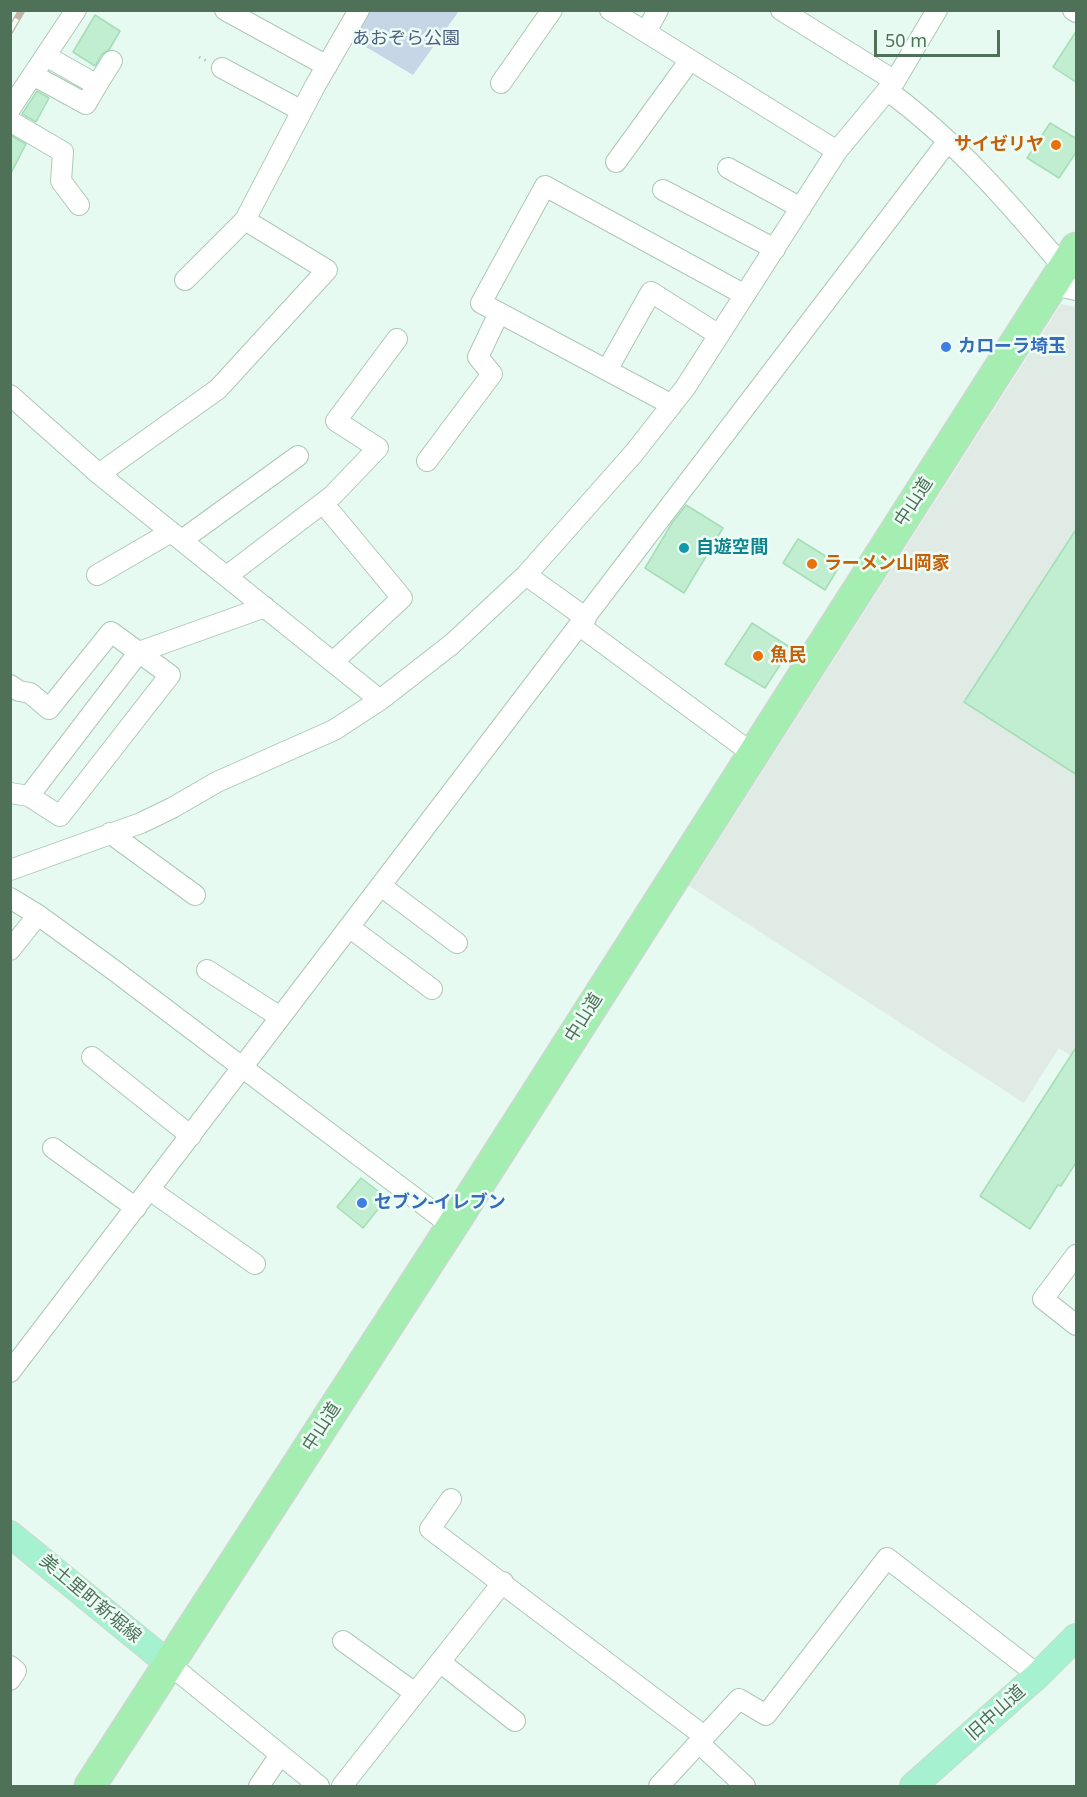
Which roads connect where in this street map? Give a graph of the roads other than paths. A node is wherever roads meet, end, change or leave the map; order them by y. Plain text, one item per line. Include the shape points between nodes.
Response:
1 (76, 10) edge
2 (225, 10) edge
3 (359, 10) edge
4 (552, 10) edge
5 (610, 10) edge
6 (658, 10) edge
7 (782, 10) edge
8 (938, 10) edge
9 (646, 32) junction
10 (46, 56) junction
11 (690, 60) junction
12 (112, 61) dead end
13 (327, 66) junction
14 (222, 68) dead end
15 (33, 75) junction
16 (501, 83) dead end
17 (97, 85) junction
18 (891, 86) junction
19 (13, 102) edge
20 (302, 111) junction
21 (10, 121) edge
22 (948, 141) junction
23 (837, 151) junction
24 (616, 162) dead end
25 (728, 168) dead end
26 (663, 190) dead end
27 (79, 205) dead end
28 (801, 208) junction
29 (245, 220) junction
30 (775, 249) junction
31 (1068, 273) edge
32 (185, 280) dead end
33 (745, 295) junction
34 (499, 313) junction
35 (719, 335) junction
36 (397, 339) dead end
37 (607, 370) junction
38 (10, 395) edge
39 (672, 405) junction
40 (298, 456) dead end
41 (427, 460) dead end
42 (99, 474) junction
43 (323, 503) junction
44 (177, 536) junction
45 (97, 575) dead end
46 (227, 576) junction
47 (526, 576) junction
48 (265, 607) junction
49 (583, 622) junction
50 (139, 652) junction
51 (333, 662) junction
52 (10, 685) edge
53 (380, 700) junction
54 (753, 754) junction
55 (20, 794) edge
56 (110, 833) junction
57 (10, 870) edge
58 (381, 886) junction
59 (195, 895) dead end
60 (10, 898) edge
61 (38, 915) junction
62 (349, 927) junction
63 (457, 943) dead end
64 (10, 950) edge
65 (207, 970) dead end
66 (432, 989) dead end
67 (280, 1017) junction
68 (92, 1057) dead end
69 (242, 1069) junction
70 (191, 1136) junction
71 (53, 1148) dead end
72 (150, 1190) junction
73 (136, 1208) junction
74 (452, 1226) junction
75 (1077, 1255) edge
76 (255, 1264) dead end
77 (1077, 1325) edge
78 (10, 1372) edge
79 (451, 1499) dead end
80 (10, 1534) edge
81 (503, 1582) junction
82 (1077, 1637) edge
83 (343, 1641) dead end
84 (440, 1662) junction
85 (168, 1664) junction
86 (10, 1666) edge
87 (1038, 1675) junction
88 (10, 1680) edge
89 (415, 1693) junction
90 (515, 1721) dead end
91 (701, 1739) junction
92 (280, 1755) junction
93 (90, 1786) edge
94 (259, 1786) edge
95 (319, 1786) edge
96 (342, 1786) edge
97 (659, 1786) edge
98 (745, 1786) edge
99 (913, 1786) edge

1 - 10 street
2 - 13 street
3 - 13 street
4 - 16 street
5 - 9 street
6 - 9 street
7 - 18 street
8 - 18 street
9 - 11 street
10 - 15 street
10 - 17 street
11 - 23 street
11 - 24 street
12 - 17 street
13 - 20 street
14 - 20 street
15 - 17 street via 86,104
15 - 19 street
18 - 22 street
18 - 23 street
20 - 29 street
21 - 27 street via 63,152 61,181
22 - 31 street via 1001,194
22 - 49 street
23 - 28 street
25 - 28 street
26 - 30 street
28 - 30 street
29 - 32 street
29 - 42 street via 327,270 218,389
30 - 33 street
31 - 54 highway, 中山道
33 - 34 street via 545,186 481,303
33 - 35 street
34 - 37 street
34 - 41 street via 478,357 492,374
35 - 37 street via 651,292
35 - 39 street
36 - 43 street via 336,421 378,448
37 - 39 street
38 - 42 street
39 - 47 street
40 - 44 street
42 - 44 street
43 - 46 street
43 - 51 street via 402,598
44 - 45 street
44 - 46 street
46 - 48 street
47 - 49 street
47 - 53 street via 452,644
48 - 50 street
48 - 51 street
49 - 54 street
49 - 58 street
50 - 52 street via 111,632 49,709 30,693
50 - 55 street
50 - 55 street via 170,675 60,816
51 - 53 street
53 - 56 street via 334,730 217,782 160,814
54 - 74 highway, 中山道
56 - 57 street
56 - 59 street
58 - 62 street
58 - 63 street
60 - 61 street
61 - 64 street
61 - 69 street
62 - 66 street
62 - 67 street
65 - 67 street
67 - 69 street
68 - 70 street
69 - 70 street
69 - 74 street
70 - 72 street
71 - 73 street
72 - 73 street
72 - 76 street
73 - 78 street
74 - 85 highway, 中山道
75 - 77 street via 1043,1299
79 - 81 street via 430,1529
80 - 85 main road, 美土里町新堀線
81 - 84 street
81 - 91 street
82 - 87 main road, 旧中山道
83 - 89 street
84 - 89 street
84 - 90 street
85 - 92 street
85 - 93 highway, 中山道
86 - 88 street via 16,1671
87 - 91 street via 886,1558 766,1715 739,1699
87 - 99 main road, 旧中山道
89 - 96 street
91 - 97 street
91 - 98 street
92 - 94 street
92 - 95 street

